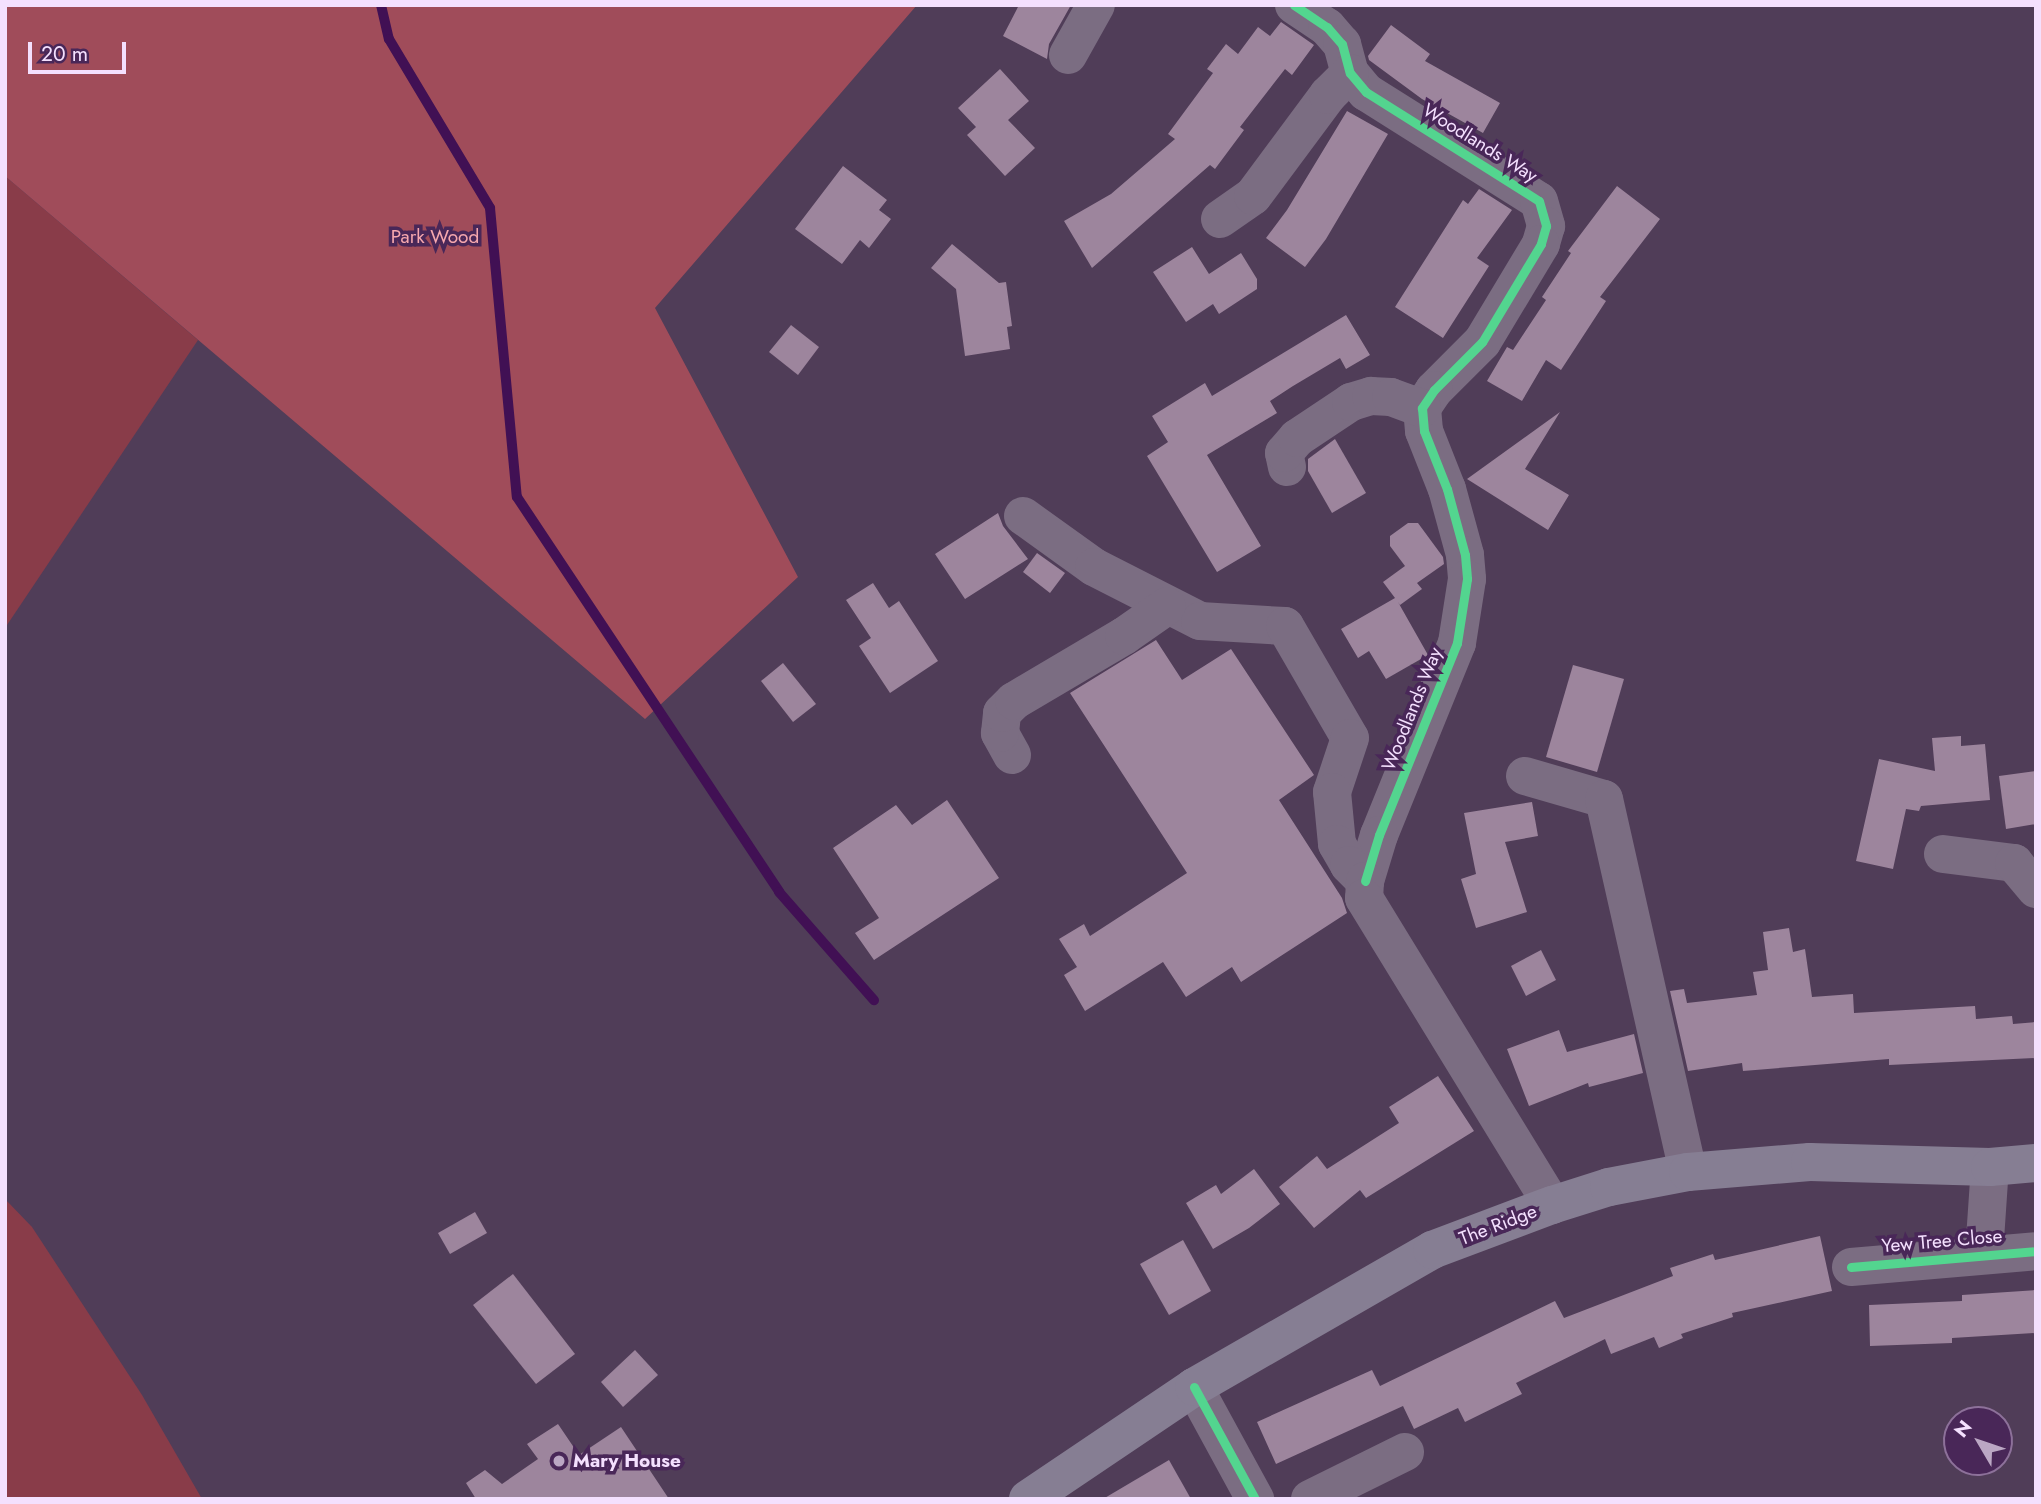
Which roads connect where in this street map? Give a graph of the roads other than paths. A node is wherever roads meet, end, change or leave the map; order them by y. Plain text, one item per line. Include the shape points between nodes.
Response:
1 (1096, 5) edge
2 (1294, 5) edge
3 (1068, 55) dead end
4 (1350, 73) junction
5 (1220, 219) dead end
6 (1422, 408) junction
7 (1287, 467) dead end
8 (1023, 516) dead end
9 (1167, 606) junction
10 (1012, 755) dead end
11 (1525, 776) dead end
12 (1943, 854) dead end
13 (1365, 881) junction
14 (2036, 889) edge
15 (2036, 1163) edge
16 (1990, 1167) junction
17 (1688, 1172) junction
18 (1552, 1205) junction
19 (2036, 1251) edge
20 (1984, 1254) junction
21 (1851, 1267) dead end
22 (1194, 1387) junction
23 (1405, 1452) dead end
24 (1028, 1499) edge
25 (1255, 1499) edge
26 (1310, 1499) edge

1 - 3 street
2 - 4 street, Woodlands Way via 1327,27 1342,44
4 - 5 street via 1328,95 1253,196
4 - 6 street, Woodlands Way via 1366,92 1525,191 1545,212 1541,244 1482,342
6 - 7 street via 1391,397 1351,402 1297,438 1284,453
6 - 13 street, Woodlands Way via 1424,431 1447,489 1465,555 1467,579 1457,643 1379,835
8 - 9 street via 1094,567
9 - 10 street via 1014,701 1002,713 1000,733
9 - 13 street via 1200,621 1285,626 1350,738 1332,792 1337,844 1349,866
11 - 17 street via 1604,799
12 - 14 street via 2014,863
13 - 18 street via 1364,898
15 - 16 main road, The Ridge
16 - 17 main road, The Ridge via 1810,1162
16 - 20 street, Yew Tree Close
17 - 18 main road, The Ridge via 1609,1187
18 - 22 main road, The Ridge via 1432,1250
19 - 20 street, Yew Tree Close
20 - 21 street, Yew Tree Close
22 - 24 main road, The Ridge
22 - 25 street
23 - 26 street

